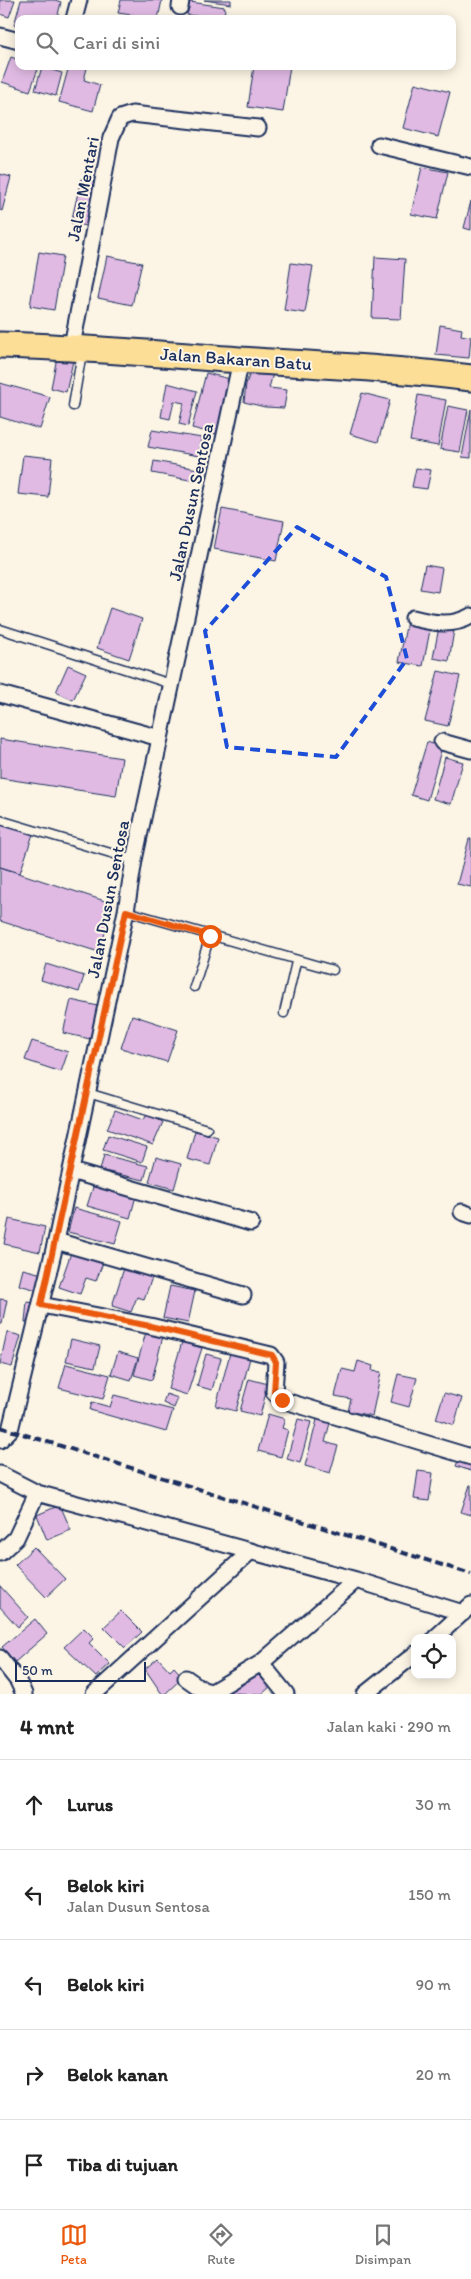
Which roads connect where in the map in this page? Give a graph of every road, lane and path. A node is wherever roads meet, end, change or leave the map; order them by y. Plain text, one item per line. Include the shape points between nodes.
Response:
1 (79, 0) edge
2 (75, 15) edge
3 (0, 36) edge
4 (15, 40) edge
5 (258, 128) dead end
6 (380, 145) dead end
7 (471, 167) edge
8 (0, 345) edge
9 (78, 347) junction
10 (241, 360) junction
11 (471, 378) edge
12 (74, 406) dead end
13 (471, 616) edge
14 (413, 618) dead end
15 (0, 629) edge
16 (171, 684) junction
17 (0, 694) edge
18 (160, 738) junction
19 (442, 742) dead end
20 (471, 750) edge
21 (0, 820) edge
22 (134, 860) junction
23 (126, 911) junction
24 (210, 936) junction
25 (296, 962) junction
26 (333, 970) dead end
27 (194, 987) dead end
28 (284, 1013) dead end
29 (88, 1093) junction
30 (206, 1129) dead end
31 (72, 1171) junction
32 (251, 1222) dead end
33 (56, 1241) junction
34 (243, 1295) dead end
35 (41, 1305) junction
36 (0, 1440) edge
37 (471, 1457) edge
38 (0, 1474) edge
39 (37, 1493) junction
40 (251, 1551) junction
41 (0, 1553) edge
42 (356, 1580) junction
43 (467, 1609) edge
44 (439, 1634) edge
45 (411, 1657) edge
46 (0, 1658) edge
47 (261, 1663) junction
48 (186, 1678) dead end
49 (24, 1694) edge
50 (94, 1694) edge
51 (286, 1694) edge
52 (365, 1694) edge

1 - 2 street
3 - 4 street
5 - 9 street, Jalan Mentari via 132,114 118,121 111,138
6 - 7 street
8 - 9 highway, Jalan Bakaran Batu
9 - 10 highway, Jalan Bakaran Batu
9 - 12 lane
10 - 11 highway, Jalan Bakaran Batu via 406,369
10 - 16 street, Jalan Dusun Sentosa
13 - 14 street via 456,624
15 - 16 lane
16 - 18 street, Jalan Dusun Sentosa
17 - 18 street
18 - 22 street, Jalan Dusun Sentosa
19 - 20 street
21 - 22 lane
22 - 23 street, Jalan Dusun Sentosa
23 - 24 lane
23 - 29 street, Jalan Dusun Sentosa
24 - 25 lane
24 - 27 lane
25 - 26 lane
25 - 28 lane
29 - 30 lane
29 - 31 street, Jalan Dusun Sentosa
31 - 32 street
31 - 33 street, Jalan Dusun Sentosa
33 - 34 street
33 - 35 street, Jalan Dusun Sentosa
35 - 36 street, Jalan Dusun Sentosa via 10,1430
35 - 37 street via 150,1326 272,1355 276,1362 274,1392 282,1400
38 - 39 street
39 - 40 street
39 - 41 street via 16,1538
40 - 42 street
40 - 50 street
42 - 43 street
42 - 47 street
43 - 44 street
45 - 52 street
46 - 49 street via 18,1680
47 - 48 street via 212,1692 203,1690
47 - 51 street

